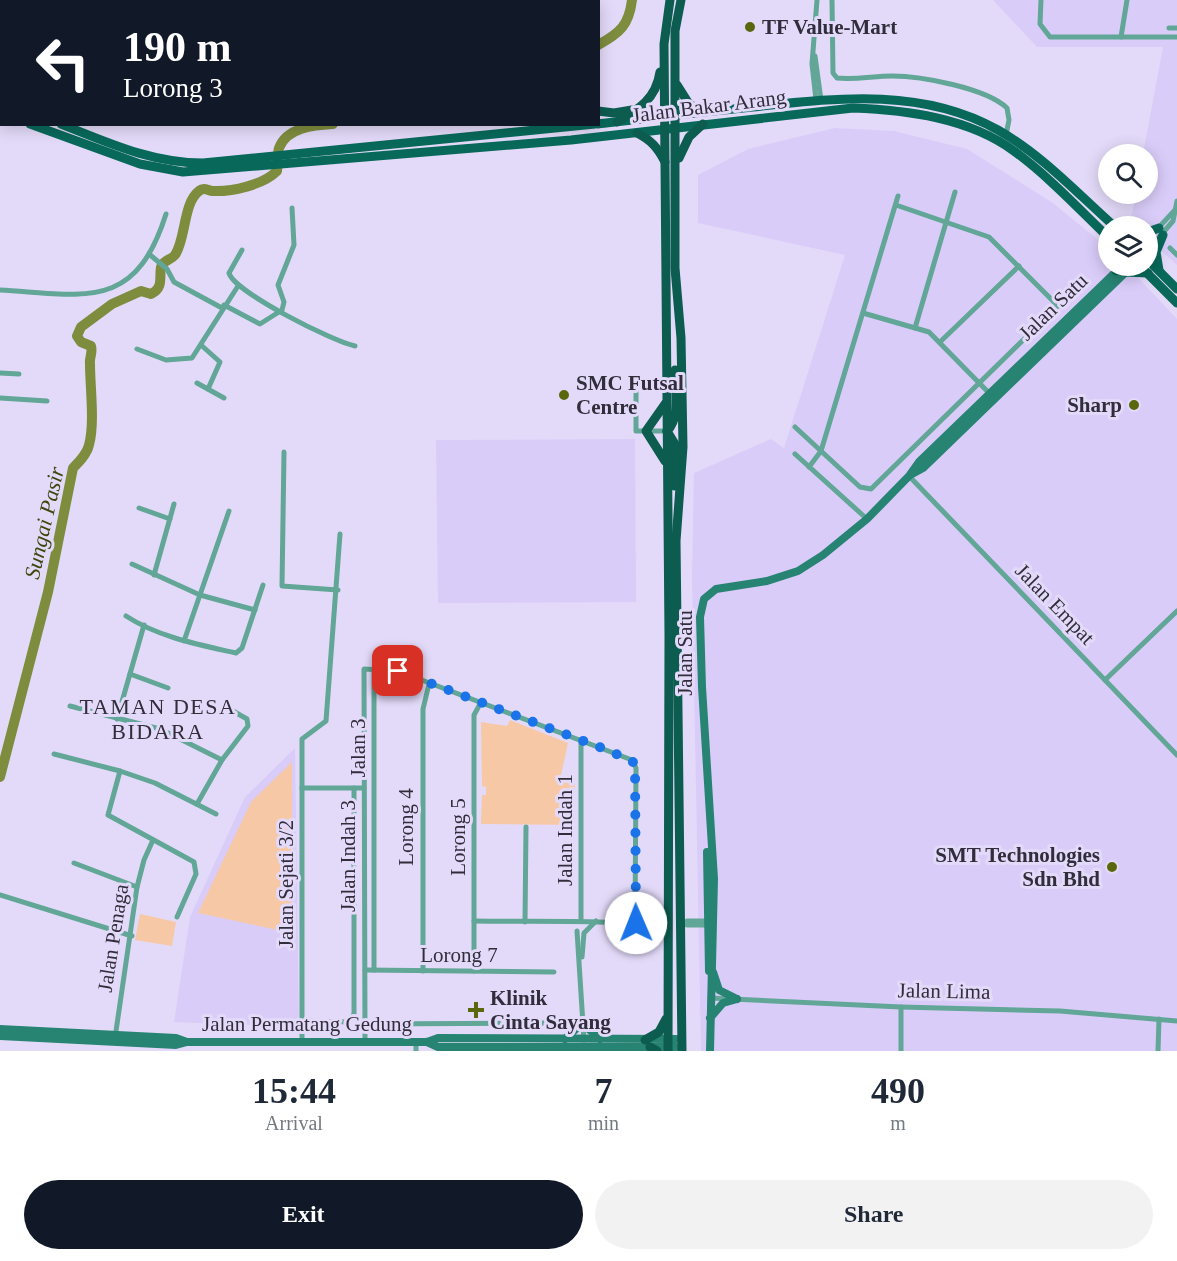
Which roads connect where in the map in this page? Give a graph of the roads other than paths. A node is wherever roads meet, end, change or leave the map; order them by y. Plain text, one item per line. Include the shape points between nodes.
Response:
1 (670, 0) edge
2 (681, 0) edge
3 (817, 0) edge
4 (832, 0) edge
5 (1041, 0) edge
6 (1127, 0) edge
7 (1169, 28) dead end
8 (1177, 28) edge
9 (1121, 37) junction
10 (1177, 37) edge
11 (664, 44) junction
12 (675, 80) junction
13 (818, 100) junction
14 (640, 109) junction
15 (600, 111) edge
16 (701, 111) junction
17 (676, 115) junction
18 (665, 116) junction
19 (617, 122) junction
20 (600, 123) edge
21 (703, 124) junction
22 (35, 126) edge
23 (66, 126) edge
24 (559, 127) edge
25 (676, 127) junction
26 (665, 129) junction
27 (637, 133) junction
28 (1006, 135) junction
29 (290, 158) junction
30 (264, 161) junction
31 (671, 164) junction
32 (955, 192) dead end
33 (898, 196) dead end
34 (1177, 201) edge
35 (896, 206) junction
36 (292, 208) dead end
37 (1176, 209) edge
38 (166, 214) dead end
39 (1103, 216) edge
40 (946, 222) junction
41 (1098, 227) edge
42 (1161, 232) junction
43 (1158, 234) edge
44 (1158, 236) edge
45 (1170, 248) dead end
46 (242, 250) dead end
47 (149, 255) junction
48 (1177, 255) edge
49 (1019, 266) junction
50 (1159, 270) joint
51 (1115, 276) edge
52 (1151, 276) edge
53 (238, 286) junction
54 (1177, 289) edge
55 (0, 291) edge
56 (1063, 301) dead end
57 (1177, 303) edge
58 (1058, 306) junction
59 (223, 307) junction
60 (282, 310) junction
61 (863, 313) junction
62 (915, 328) junction
63 (681, 338) junction
64 (940, 342) junction
65 (201, 345) junction
66 (355, 346) dead end
67 (137, 350) dead end
68 (0, 373) edge
69 (19, 374) dead end
70 (197, 383) dead end
71 (980, 385) junction
72 (208, 389) junction
73 (636, 392) dead end
74 (992, 396) junction
75 (0, 398) edge
76 (224, 398) dead end
77 (47, 401) dead end
78 (666, 402) junction
79 (795, 427) dead end
80 (646, 431) junction
81 (667, 431) junction
82 (821, 451) junction
83 (284, 452) dead end
84 (795, 454) dead end
85 (667, 466) junction
86 (809, 467) junction
87 (909, 476) junction
88 (174, 504) dead end
89 (139, 508) dead end
90 (229, 511) dead end
91 (170, 519) junction
92 (867, 519) junction
93 (340, 534) dead end
94 (676, 541) junction
95 (132, 564) dead end
96 (154, 575) junction
97 (262, 585) dead end
98 (338, 590) junction
99 (200, 595) junction
100 (255, 610) junction
101 (1177, 611) edge
102 (126, 616) dead end
103 (144, 625) junction
104 (184, 641) junction
105 (374, 669) junction
106 (130, 674) junction
107 (1105, 680) junction
108 (429, 684) junction
109 (168, 688) dead end
110 (480, 704) junction
111 (70, 706) dead end
112 (226, 706) dead end
113 (117, 719) junction
114 (581, 741) junction
115 (1176, 751) edge
116 (54, 754) dead end
117 (222, 760) junction
118 (120, 771) junction
119 (303, 788) junction
120 (354, 788) junction
121 (364, 788) junction
122 (197, 804) junction
123 (216, 814) dead end
124 (526, 827) dead end
125 (153, 840) junction
126 (74, 863) dead end
127 (137, 887) junction
128 (0, 895) edge
129 (177, 917) dead end
130 (581, 920) junction
131 (474, 921) junction
132 (598, 921) junction
133 (525, 922) junction
134 (563, 922) junction
135 (635, 923) junction
136 (661, 923) dead end
137 (687, 923) dead end
138 (710, 923) junction
139 (577, 931) junction
140 (132, 936) junction
141 (712, 969) junction
142 (364, 970) junction
143 (374, 970) junction
144 (581, 970) junction
145 (423, 971) junction
146 (474, 971) junction
147 (554, 972) dead end
148 (711, 983) junction
149 (710, 998) junction
150 (737, 999) junction
151 (901, 1007) junction
152 (667, 1017) junction
153 (710, 1018) junction
154 (1159, 1019) junction
155 (1177, 1021) edge
156 (302, 1022) junction
157 (550, 1023) dead end
158 (364, 1024) junction
159 (466, 1024) junction
160 (581, 1026) junction
161 (0, 1029) edge
162 (0, 1036) edge
163 (465, 1038) junction
164 (115, 1039) junction
165 (600, 1039) junction
166 (302, 1042) junction
167 (365, 1042) junction
168 (427, 1042) junction
169 (581, 1043) junction
170 (165, 1044) edge
171 (564, 1045) edge
172 (416, 1046) edge
173 (651, 1046) edge
174 (104, 1047) edge
175 (673, 1047) edge
176 (710, 1051) edge
177 (901, 1051) edge
178 (1158, 1051) edge

1 - 11 highway
2 - 12 highway via 675,31
3 - 13 street via 812,64
4 - 28 street via 833,73 837,78 894,76 954,85 1007,108
5 - 9 street via 1040,24 1050,37
6 - 9 street
7 - 8 street
9 - 10 street
11 - 14 highway via 657,86
11 - 18 highway
12 - 16 highway via 689,104
12 - 17 highway
13 - 16 main road, Jalan Bakar Arang
13 - 28 main road, Jalan Bakar Arang via 901,99 963,115
14 - 15 highway
14 - 19 highway
16 - 17 main road, Jalan Bakar Arang
17 - 18 main road, Jalan Bakar Arang
17 - 25 highway
18 - 19 main road, Jalan Bakar Arang
18 - 26 highway
19 - 20 main road, Jalan Bakar Arang
21 - 25 main road, Jalan Bakar Arang
21 - 31 highway
21 - 41 main road, Jalan Bakar Arang via 853,108 891,109 928,116 1012,149
22 - 30 main road, Jalan Bakar Arang via 163,169 197,171
23 - 30 main road, Jalan Bakar Arang via 164,160
24 - 29 main road, Jalan Bakar Arang
25 - 26 main road, Jalan Bakar Arang
25 - 31 highway
26 - 27 main road, Jalan Bakar Arang
26 - 31 highway
27 - 29 main road, Jalan Bakar Arang
27 - 31 highway via 658,148
28 - 39 main road, Jalan Bakar Arang via 1053,170
29 - 30 main road, Jalan Bakar Arang
31 - 63 highway
31 - 78 highway
32 - 40 street
33 - 35 street
34 - 37 street
35 - 40 street
35 - 61 street
36 - 60 street via 294,245 278,285 284,302
37 - 42 street via 1173,221
38 - 47 street
40 - 49 street via 989,237
40 - 62 street
42 - 43 street
42 - 44 street
42 - 50 main road via 1156,252
45 - 48 street
46 - 53 street via 229,273
47 - 55 street via 132,278 97,294
47 - 59 street via 167,268 174,282
49 - 58 street
49 - 64 street
50 - 54 main road
51 - 74 main road, Jalan Satu
52 - 57 main road
53 - 59 street
53 - 60 street via 260,302
56 - 58 street
58 - 71 street
59 - 60 street via 260,324
59 - 65 street
60 - 66 street
61 - 62 street
61 - 82 street
62 - 64 street via 929,332
63 - 81 highway via 675,370 675,413
63 - 94 highway via 683,447
64 - 71 street
65 - 67 street via 192,358 170,360
65 - 72 street via 220,362
68 - 69 street
70 - 72 street
71 - 74 street
71 - 82 street via 871,489 860,487
72 - 76 street
73 - 80 street via 636,431
74 - 87 main road, Jalan Satu
75 - 77 street
78 - 80 highway
78 - 81 highway
79 - 82 street
80 - 81 street
80 - 85 highway
81 - 85 highway
81 - 94 highway via 675,444
82 - 86 street
83 - 98 street via 282,586
84 - 86 street
85 - 152 highway
86 - 92 street
87 - 92 main road, Jalan Satu
87 - 107 street, Jalan Empat
88 - 91 street
89 - 91 street
90 - 99 street
91 - 96 street
92 - 138 main road, Jalan Satu via 798,571 767,581 716,589 704,599 700,617 714,879
93 - 98 street
94 - 175 highway via 682,951
95 - 96 street
96 - 99 street
97 - 100 street
98 - 119 street, Jalan Sejati 3/2 via 326,721 302,739
99 - 100 street
99 - 104 street
100 - 104 street via 238,652
101 - 107 street
102 - 103 street
103 - 104 street
103 - 106 street
105 - 108 street via 398,671
105 - 121 street, Jalan Indah 3 via 364,669
105 - 143 street, Jalan 3
106 - 109 street
106 - 113 street
107 - 115 street, Jalan Empat
108 - 110 street
108 - 145 street, Lorong 4 via 423,709
110 - 114 street
110 - 131 street, Lorong 5 via 474,715
111 - 113 street
112 - 117 street via 246,719 248,726
113 - 117 street via 160,729
114 - 130 street, Jalan Indah 1
114 - 135 street via 635,763
116 - 118 street
117 - 122 street
118 - 122 street via 144,778
118 - 125 street via 108,815
119 - 120 street
119 - 156 street, Jalan Sejati 3/2
120 - 121 street
120 - 156 street via 354,1014 348,1022
121 - 142 street, Jalan Indah 3
122 - 123 street
124 - 133 street
125 - 127 street, Jalan Penaga
125 - 129 street via 194,862 196,874
126 - 127 street
127 - 140 street, Jalan Penaga
128 - 140 street
130 - 132 street
130 - 134 street
131 - 133 street
131 - 146 street, Lorong 5
132 - 135 street
132 - 139 street via 582,923
132 - 144 street via 584,933
133 - 134 street
134 - 139 street
135 - 136 street
137 - 138 street
138 - 141 main road, Jalan Satu
138 - 148 main road, Jalan Satu
139 - 144 street
140 - 164 street, Jalan Penaga
141 - 148 main road, Jalan Satu
141 - 150 main road via 719,990
142 - 143 street, Lorong 7
142 - 158 street, Jalan Indah 3
143 - 145 street, Lorong 7
144 - 160 street
145 - 146 street, Lorong 7
146 - 147 street, Lorong 7
148 - 149 main road, Jalan Satu
149 - 150 street, Jalan Lima
149 - 153 main road, Jalan Satu
150 - 151 street, Jalan Lima
150 - 153 main road via 723,1003
151 - 154 street, Jalan Lima via 1040,1010
151 - 177 street
152 - 173 highway
152 - 175 highway
153 - 176 main road, Jalan Satu
154 - 155 street, Jalan Lima
154 - 178 street
156 - 166 street, Jalan Sejati 3/2
157 - 159 street
158 - 159 street
158 - 167 street, Jalan Indah 3
159 - 163 street
160 - 165 main road
160 - 169 street
160 - 171 main road
161 - 164 main road, Jalan Permatang Gedung
162 - 174 main road, Jalan Permatang Gedung
163 - 168 main road, Jalan Permatang Gedung
163 - 171 main road, Jalan Permatang Gedung
164 - 170 main road, Jalan Permatang Gedung
164 - 174 main road, Jalan Permatang Gedung
165 - 169 main road, Jalan Permatang Gedung
165 - 173 main road, Jalan Permatang Gedung
166 - 167 main road, Jalan Permatang Gedung
166 - 170 main road, Jalan Permatang Gedung
167 - 172 main road, Jalan Permatang Gedung
168 - 171 main road, Jalan Permatang Gedung via 438,1047
168 - 172 main road, Jalan Permatang Gedung
169 - 171 main road, Jalan Permatang Gedung
169 - 173 main road, Jalan Permatang Gedung
173 - 175 main road, Jalan Permatang Gedung

